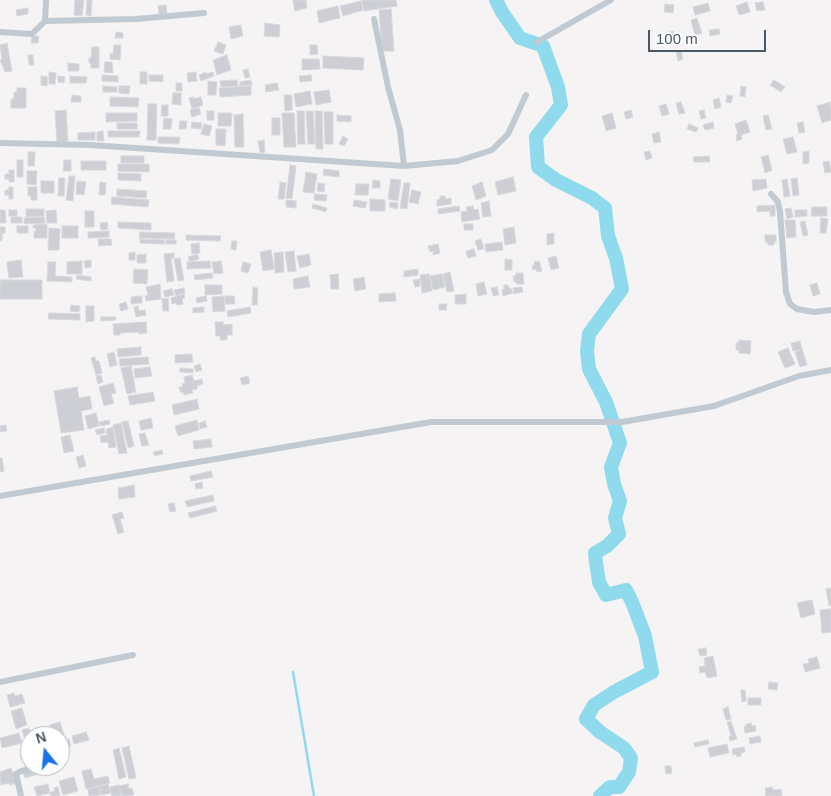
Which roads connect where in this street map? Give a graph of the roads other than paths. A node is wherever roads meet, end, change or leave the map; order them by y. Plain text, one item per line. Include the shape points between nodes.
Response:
1 (46, 0) edge
2 (611, 0) edge
3 (204, 13) dead end
4 (374, 19) dead end
5 (44, 21) junction
6 (0, 32) edge
7 (537, 42) dead end
8 (526, 95) dead end
9 (0, 143) edge
10 (404, 166) junction
11 (771, 194) dead end
12 (831, 310) edge
13 (831, 370) edge
14 (0, 496) edge
15 (133, 655) dead end
16 (0, 682) edge
17 (20, 772) edge
18 (21, 796) edge

1 - 5 street
2 - 7 street
3 - 5 street via 136,19
4 - 10 street via 400,130
5 - 6 street via 32,34
8 - 10 street via 508,134 492,150 458,162
9 - 10 street via 90,145
11 - 12 street via 778,202 780,212 786,292 790,304 797,309 814,312
13 - 14 street via 799,376 714,406 622,422 430,422
15 - 16 street
17 - 18 street via 16,774

